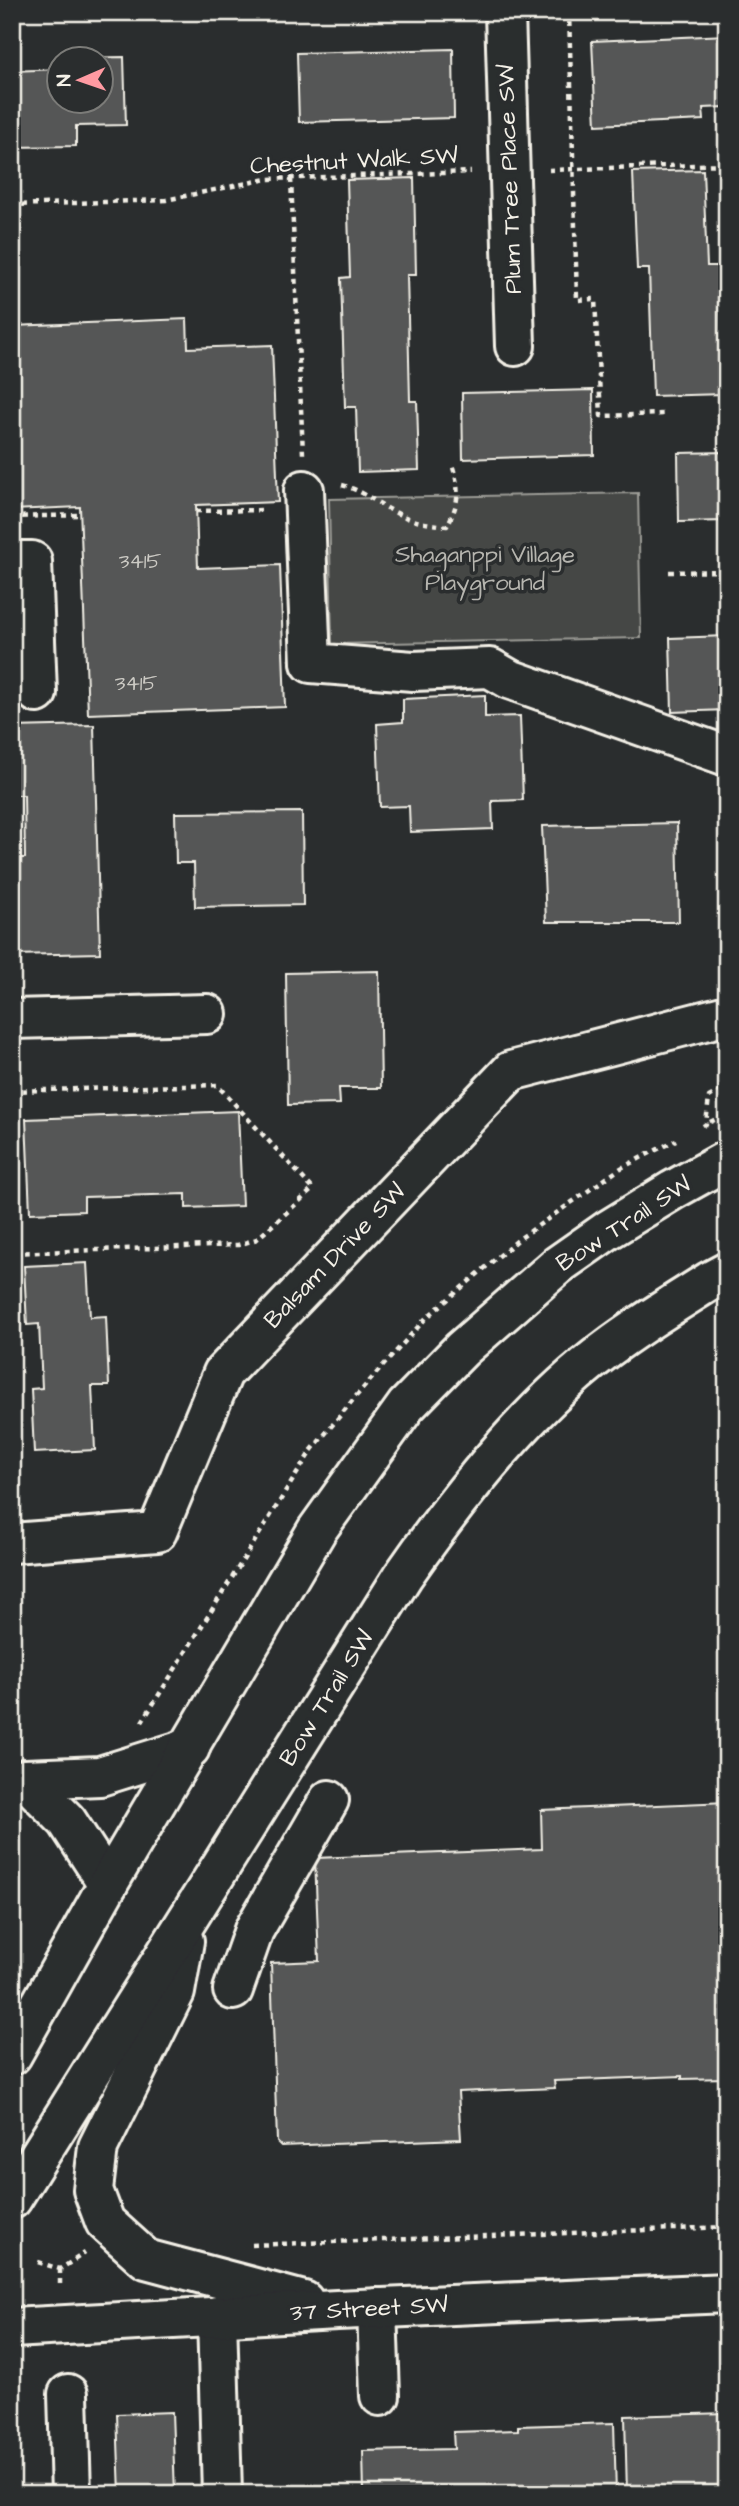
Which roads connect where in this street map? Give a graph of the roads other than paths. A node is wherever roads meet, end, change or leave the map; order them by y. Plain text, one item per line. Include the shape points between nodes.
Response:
1 (505, 12) edge
2 (514, 346) dead end
3 (290, 500) road end
4 (12, 561) edge
5 (37, 693) dead end
6 (727, 756) edge
7 (208, 1014) dead end
8 (727, 1015) edge
9 (12, 1019) edge
10 (727, 1160) edge
11 (727, 1272) edge
12 (12, 1543) edge
13 (190, 1748) junction
14 (19, 1778) edge
15 (329, 1800) dead end
16 (108, 1884) junction
17 (187, 1922) junction
18 (233, 1990) dead end
19 (12, 2055) edge
20 (12, 2200) edge
21 (727, 2293) edge
22 (377, 2308) junction
23 (337, 2310) junction
24 (217, 2316) junction
25 (12, 2328) edge
26 (68, 2394) dead end
27 (380, 2396) dead end
28 (71, 2494) edge
29 (222, 2494) edge

1 - 2 main road, Plum Tree Place SW
3 - 6 main road via 311,663 413,671 490,668 509,679
4 - 5 main road via 32,561
7 - 9 main road
8 - 12 main road, Balsam Drive SW via 511,1071 223,1373 157,1532
10 - 13 main road, Bow Trail SW via 662,1196 558,1265 462,1349 406,1406 317,1530
11 - 17 main road, Bow Trail SW via 605,1350 545,1402 442,1520
13 - 14 main road via 100,1776
13 - 16 main road, Bow Trail SW
14 - 16 main road via 67,1821
15 - 18 main road via 254,1930
16 - 19 main road, Bow Trail SW
17 - 20 main road, Bow Trail SW
17 - 23 main road via 175,1992 97,2147 93,2190 105,2222 146,2259
21 - 22 main road, 37 Street SW
22 - 23 main road, 37 Street SW
22 - 27 main road
23 - 24 main road, 37 Street SW
24 - 25 main road, 37 Street SW
24 - 29 main road
26 - 28 main road

